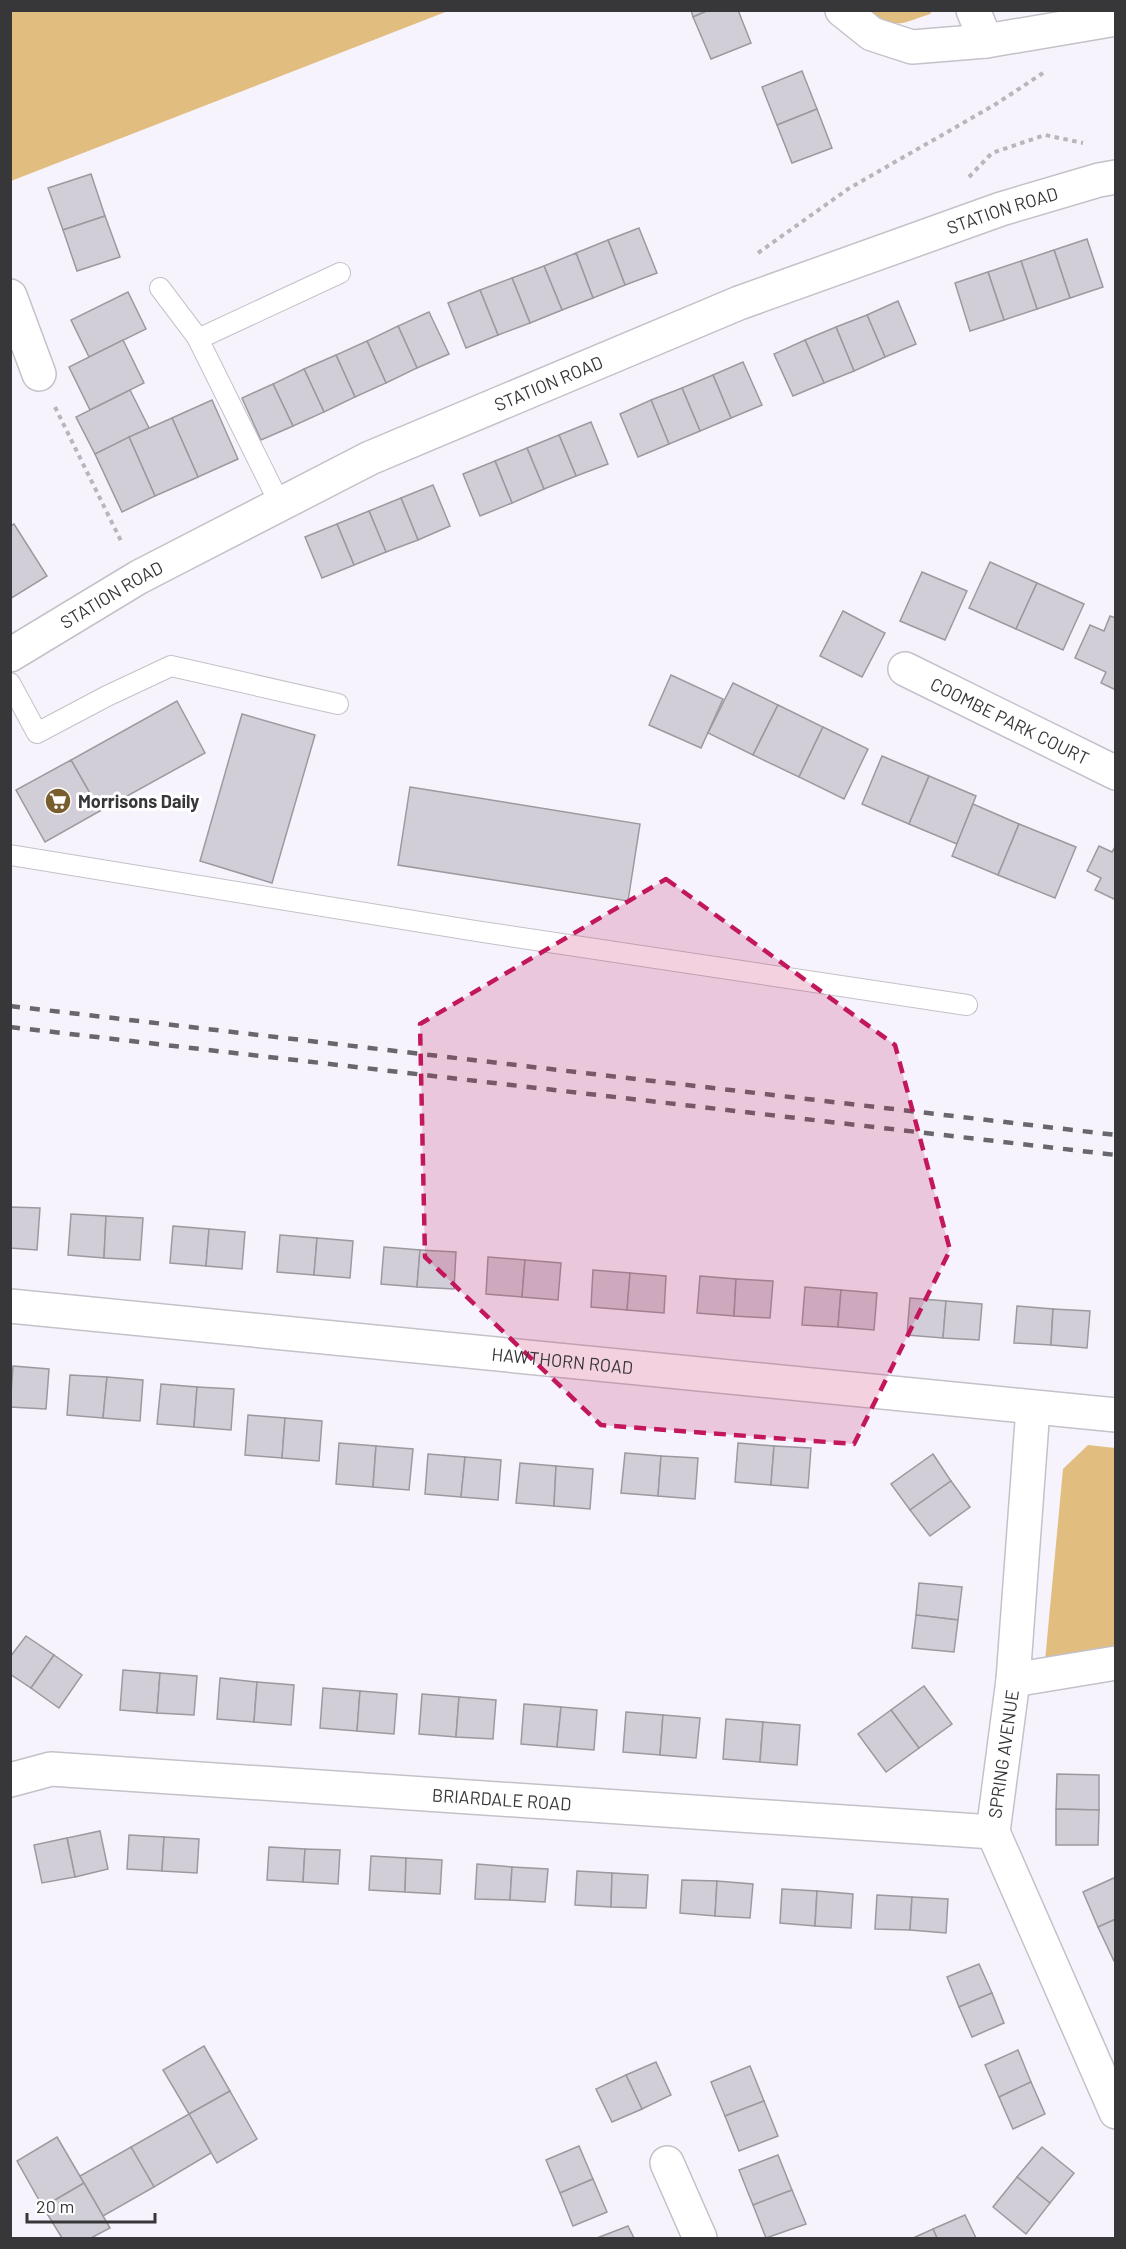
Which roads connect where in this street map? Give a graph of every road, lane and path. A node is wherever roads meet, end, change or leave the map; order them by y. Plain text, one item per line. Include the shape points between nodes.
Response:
1 (842, 10) edge
2 (974, 10) edge
3 (1116, 20) edge
4 (986, 41) junction
5 (1043, 72) dead end
6 (1116, 177) edge
7 (756, 254) dead end
8 (340, 273) dead end
9 (160, 288) dead end
10 (10, 296) edge
11 (198, 339) junction
12 (26, 362) edge
13 (280, 504) junction
14 (139, 577) junction
15 (10, 655) edge
16 (905, 669) dead end
17 (10, 683) edge
18 (338, 704) dead end
19 (1116, 773) edge
20 (10, 855) edge
21 (967, 1005) dead end
22 (10, 1306) edge
23 (1033, 1408) junction
24 (1116, 1415) edge
25 (1116, 1663) edge
26 (1013, 1680) junction
27 (10, 1780) edge
28 (993, 1833) junction
29 (1116, 2112) edge
30 (667, 2163) dead end
31 (700, 2238) edge

1 - 4 street via 872,34 912,47
2 - 4 street
3 - 4 street
5 - 7 path via 996,104 848,189
6 - 13 street, STATION ROAD via 1001,209 739,303 370,458
8 - 11 lane
9 - 11 lane
10 - 12 street
11 - 13 lane
12 - 14 path
13 - 14 street, STATION ROAD
14 - 15 street, STATION ROAD
16 - 19 street, COOMBE PARK COURT
17 - 18 lane via 37,733 171,666
20 - 21 lane
22 - 23 street, HAWTHORN ROAD
23 - 24 street, HAWTHORN ROAD
23 - 26 street, SPRING AVENUE
25 - 26 street
26 - 28 street, SPRING AVENUE
27 - 28 street, BRIARDALE ROAD via 51,1769
28 - 29 street, SPRING AVENUE
30 - 31 street

